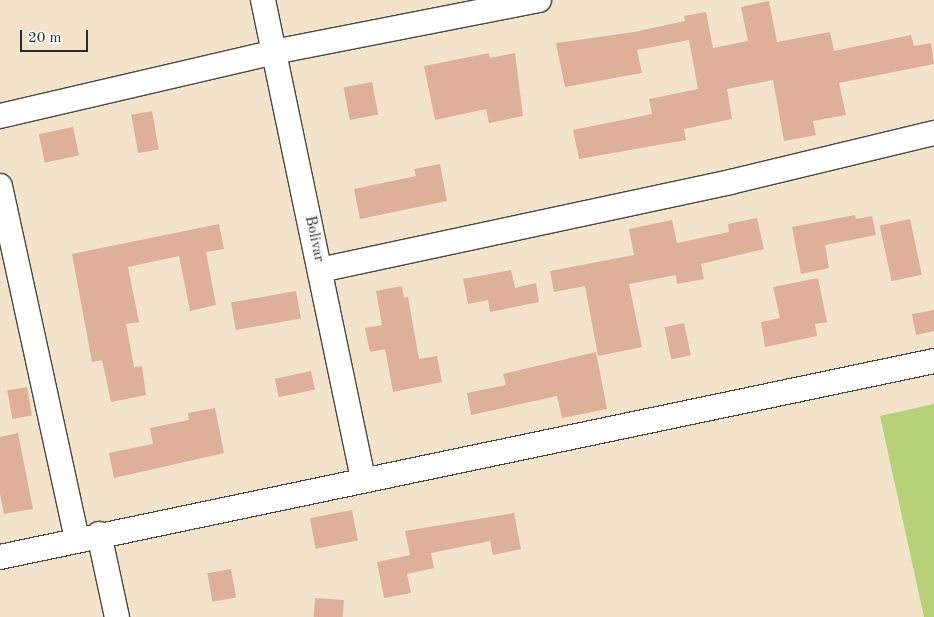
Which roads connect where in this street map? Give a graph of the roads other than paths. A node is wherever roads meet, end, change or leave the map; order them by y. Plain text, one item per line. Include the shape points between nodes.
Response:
1 (263, 0) edge
2 (539, 0) edge
3 (274, 52) junction
4 (0, 116) edge
5 (934, 133) edge
6 (0, 186) edge
7 (320, 270) junction
8 (934, 361) edge
9 (363, 478) junction
10 (88, 537) junction
11 (0, 557) edge
12 (117, 617) edge

1 - 3 street, Bolivar
2 - 3 street
3 - 4 street
3 - 7 street, Bolivar
5 - 7 street via 730,182
6 - 10 street
7 - 9 street, Bolivar
8 - 9 street
9 - 10 street
10 - 11 street
10 - 12 street

